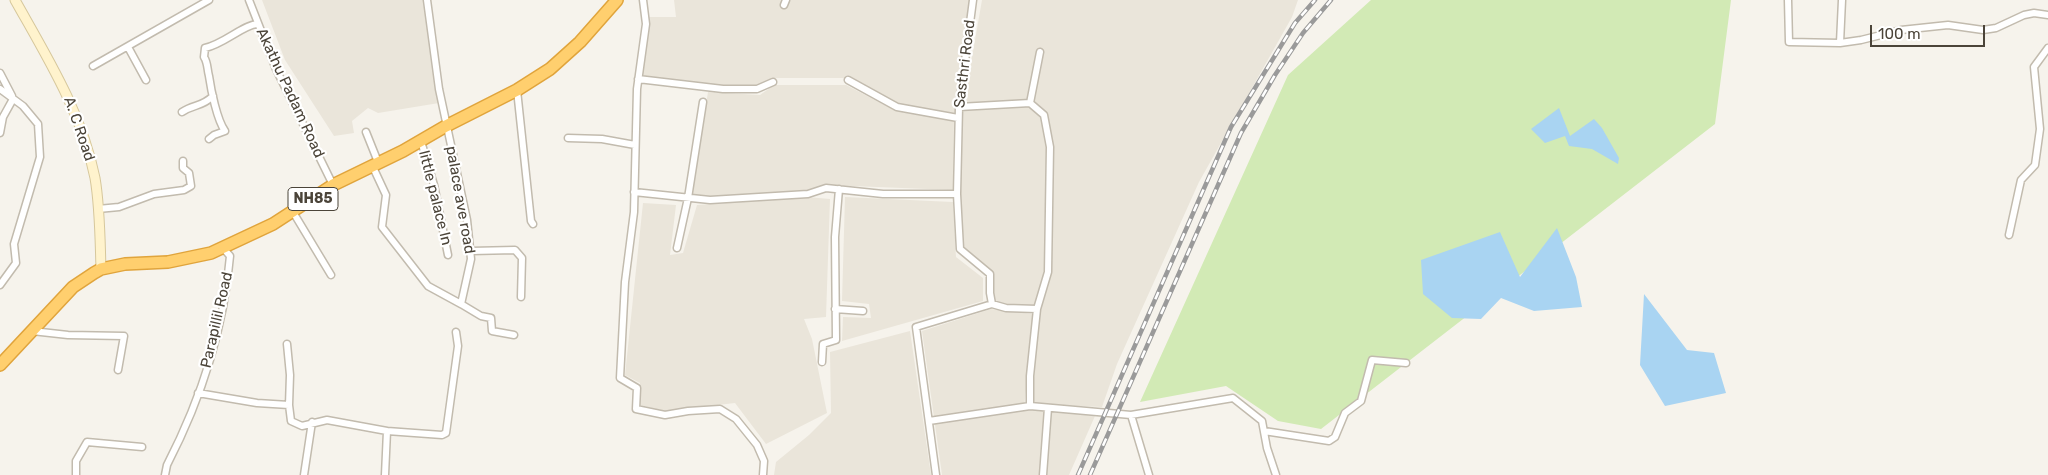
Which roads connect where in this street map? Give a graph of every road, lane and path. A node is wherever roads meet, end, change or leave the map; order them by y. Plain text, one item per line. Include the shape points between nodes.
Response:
1 (15, 0) edge
2 (209, 0) edge
3 (249, 0) edge
4 (427, 0) edge
5 (617, 0) edge
6 (643, 0) edge
7 (973, 0) edge
8 (1788, 0) edge
9 (1842, 0) edge
10 (2048, 15) edge
11 (257, 24) junction
12 (1840, 43) junction
13 (128, 46) junction
14 (2048, 48) edge
15 (1040, 52) dead end
16 (93, 66) dead end
17 (0, 74) edge
18 (638, 79) junction
19 (146, 80) dead end
20 (848, 80) dead end
21 (773, 82) dead end
22 (0, 89) edge
23 (517, 90) junction
24 (213, 96) junction
25 (13, 99) junction
26 (703, 102) dead end
27 (1030, 103) junction
28 (959, 107) junction
29 (182, 112) dead end
30 (958, 118) junction
31 (446, 126) junction
32 (366, 132) dead end
33 (0, 133) edge
34 (568, 138) dead end
35 (209, 139) dead end
36 (421, 141) junction
37 (635, 145) junction
38 (183, 161) dead end
39 (375, 164) junction
40 (333, 185) junction
41 (839, 190) junction
42 (634, 192) junction
43 (957, 194) junction
44 (688, 198) junction
45 (98, 208) junction
46 (293, 212) junction
47 (534, 224) dead end
48 (2009, 235) dead end
49 (224, 248) junction
50 (677, 248) dead end
51 (470, 250) junction
52 (448, 255) dead end
53 (101, 270) junction
54 (331, 275) dead end
55 (0, 285) edge
56 (521, 297) dead end
57 (461, 304) junction
58 (992, 304) junction
59 (835, 309) junction
60 (1038, 309) junction
61 (862, 311) dead end
62 (30, 331) junction
63 (456, 332) dead end
64 (514, 335) dead end
65 (287, 344) dead end
66 (822, 362) dead end
67 (1406, 363) dead end
68 (0, 365) edge
69 (118, 370) dead end
70 (198, 393) junction
71 (288, 405) junction
72 (1030, 406) junction
73 (1048, 408) junction
74 (1131, 415) junction
75 (929, 421) junction
76 (312, 422) junction
77 (387, 431) junction
78 (1264, 431) junction
79 (142, 447) dead end
80 (76, 475) edge
81 (165, 475) edge
82 (304, 475) edge
83 (385, 475) edge
84 (763, 475) edge
85 (936, 475) edge
86 (1043, 475) edge
87 (1149, 475) edge
88 (1276, 475) edge

1 - 45 main road, A. C Road via 62,82 85,138
2 - 13 street
3 - 11 street, Akathu Padam Road
4 - 31 street, palace ave road
5 - 23 highway, NH85 via 580,42 550,69
6 - 18 street via 646,24
7 - 28 street, Sasthri Road
8 - 12 street via 1789,42
9 - 12 street
10 - 12 street via 2024,15 1996,28 1983,30 1948,24
11 - 24 street via 250,24 221,43 205,48
11 - 40 street, Akathu Padam Road
13 - 16 street
13 - 19 street
14 - 48 street via 2034,67 2040,128 2035,165 2021,180
15 - 27 street
17 - 25 street
18 - 21 street via 723,89 757,89
18 - 37 street
20 - 30 street via 897,107
22 - 25 street
23 - 31 highway, NH85
23 - 47 street via 531,221
24 - 29 street via 202,105
24 - 35 street via 225,131
25 - 33 street via 3,118
25 - 55 street via 38,124 40,157 14,244 16,263
26 - 44 street
27 - 28 street
27 - 60 street via 1044,115 1050,147 1048,272
28 - 30 street, Sasthri Road
30 - 43 street, Sasthri Road
31 - 36 highway, NH85
31 - 51 street, palace ave road via 467,220
32 - 39 street
34 - 37 street via 602,139
36 - 39 highway, NH85
36 - 52 street, little palace ln via 434,185
37 - 42 street
38 - 45 street via 191,186 184,190 154,194 119,207
39 - 40 highway, NH85
39 - 57 street via 386,195 382,227 428,286
40 - 46 highway, NH85
41 - 43 street via 883,194
41 - 44 street via 826,188 808,194 739,200
41 - 59 street
42 - 44 street
42 - 84 street via 624,282 620,378 637,388 636,409 665,415 720,409 736,419 757,446 764,461
43 - 58 street, Sasthri Road via 960,249 990,274
44 - 50 street
45 - 53 main road, A. C Road
46 - 49 highway, NH85
46 - 54 street
49 - 53 highway, NH85 via 168,262 125,264
49 - 70 street, Parapillil Road via 230,256 228,286
51 - 56 street via 515,250 522,258
51 - 57 street, palace ave road via 472,259
53 - 62 highway, NH85 via 73,287
57 - 64 street via 491,318 492,330
58 - 60 street
58 - 75 street via 916,328
59 - 61 street
59 - 66 street via 836,340 823,344
60 - 72 street
62 - 68 highway, NH85
62 - 69 street via 124,336
63 - 77 street via 458,346 446,433
65 - 71 street
67 - 78 street via 1372,360 1360,401 1346,413 1335,437 1329,440
70 - 71 street via 257,404
70 - 81 street, Parapillil Road
71 - 76 street via 291,421 302,426
72 - 73 street
72 - 75 street
73 - 74 street
73 - 86 street
74 - 78 street via 1234,398 1262,421
74 - 87 street
75 - 85 street
76 - 77 street via 327,420
76 - 82 street
77 - 83 street
78 - 88 street
79 - 80 street via 87,442 76,461

